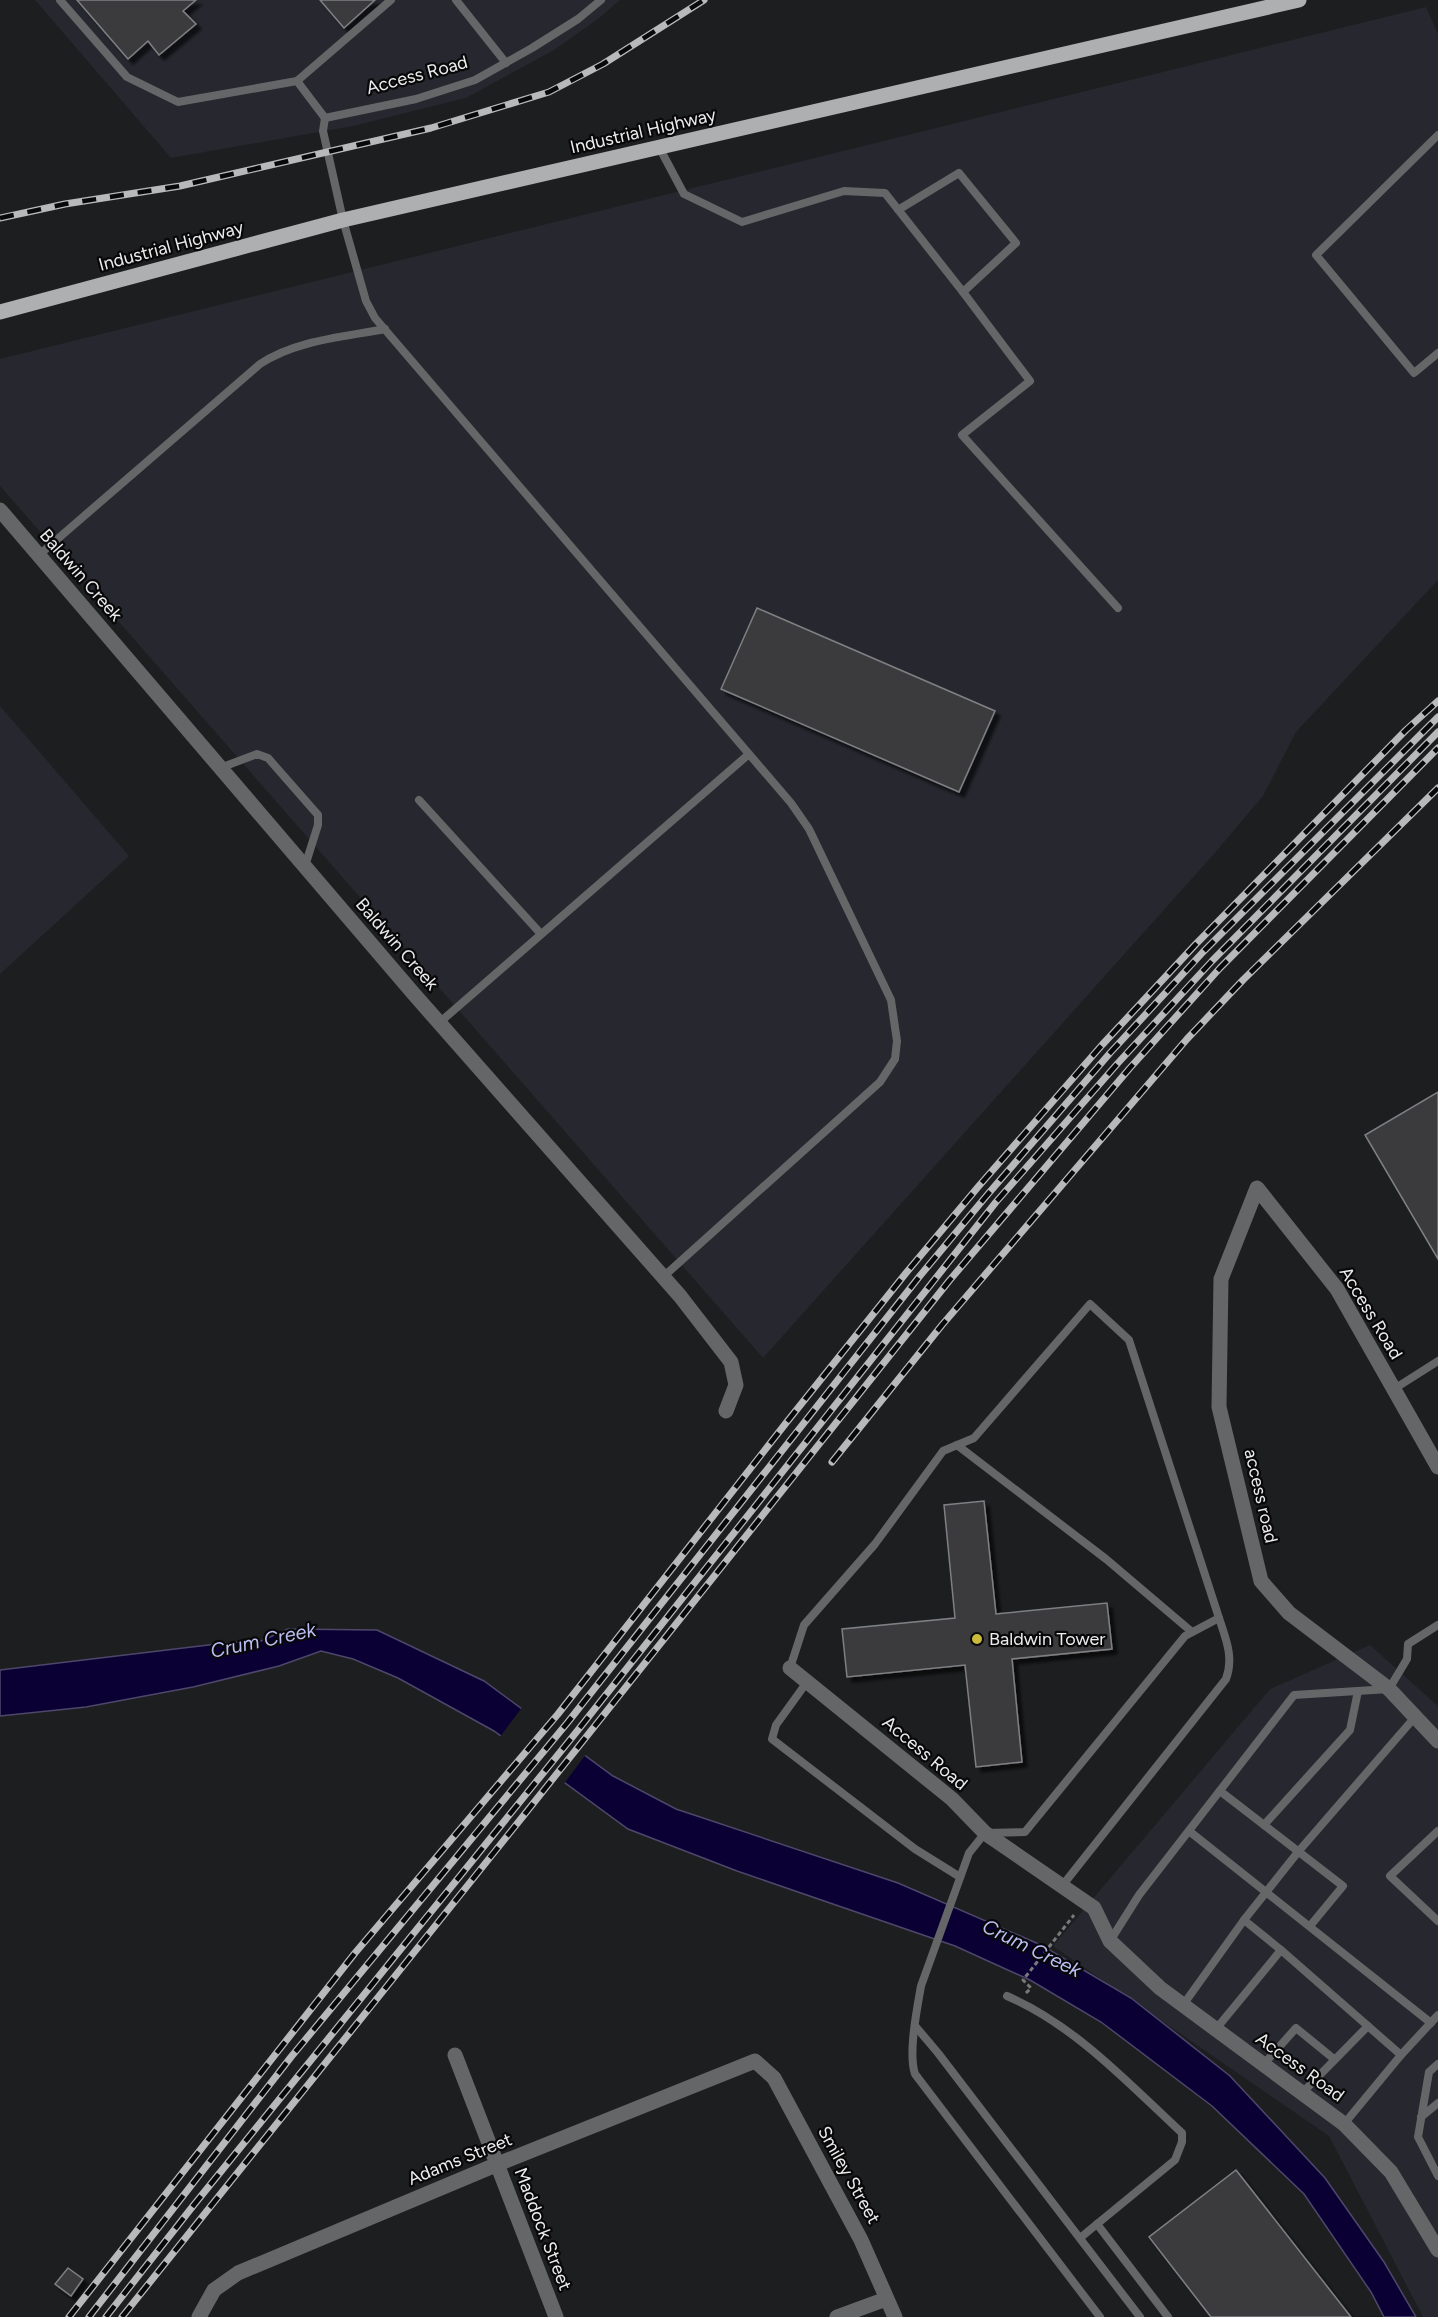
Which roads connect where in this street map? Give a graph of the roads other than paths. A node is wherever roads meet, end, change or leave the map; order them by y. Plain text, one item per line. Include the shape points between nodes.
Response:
1 (60, 0) edge
2 (391, 0) edge
3 (456, 0) edge
4 (601, 0) edge
5 (1299, 0) edge
6 (506, 63) junction
7 (297, 81) junction
8 (325, 118) junction
9 (1438, 135) edge
10 (659, 147) junction
11 (898, 210) junction
12 (343, 220) junction
13 (963, 292) junction
14 (0, 312) edge
15 (385, 330) junction
16 (1438, 353) edge
17 (0, 510) edge
18 (39, 555) junction
19 (1118, 608) dead end
20 (749, 754) junction
21 (220, 768) junction
22 (419, 800) dead end
23 (305, 866) junction
24 (541, 934) junction
25 (439, 1023) junction
26 (1257, 1188) joint
27 (663, 1277) junction
28 (1438, 1361) edge
29 (1394, 1389) junction
30 (726, 1411) dead end
31 (957, 1445) junction
32 (1438, 1467) edge
33 (1219, 1618) junction
34 (1438, 1625) edge
35 (1192, 1632) junction
36 (790, 1668) joint
37 (807, 1682) junction
38 (1389, 1689) junction
39 (1358, 1691) junction
40 (1415, 1717) junction
41 (1438, 1741) edge
42 (1220, 1791) junction
43 (1264, 1826) junction
44 (1189, 1831) junction
45 (1438, 1831) edge
46 (986, 1833) junction
47 (1298, 1852) junction
48 (960, 1876) junction
49 (1062, 1886) junction
50 (1266, 1892) junction
51 (1244, 1920) junction
52 (1438, 1921) edge
53 (1310, 1926) junction
54 (1110, 1941) junction
55 (1281, 1950) junction
56 (1007, 1996) dead end
57 (1183, 2005) junction
58 (1438, 2015) edge
59 (1431, 2023) junction
60 (1368, 2026) junction
61 (916, 2027) junction
62 (1216, 2029) junction
63 (455, 2055) dead end
64 (1401, 2055) junction
65 (1334, 2059) junction
66 (754, 2061) joint
67 (1264, 2064) junction
68 (1438, 2064) edge
69 (1303, 2092) junction
70 (1438, 2103) edge
71 (1421, 2117) junction
72 (1344, 2124) junction
73 (498, 2164) junction
74 (1438, 2176) edge
75 (1097, 2224) junction
76 (1080, 2238) junction
77 (1438, 2250) edge
78 (886, 2299) junction
79 (200, 2317) edge
80 (556, 2317) edge
81 (837, 2317) edge
82 (895, 2317) edge
83 (1101, 2317) edge
84 (1140, 2317) edge
85 (1168, 2317) edge

1 - 7 lane via 127,77 178,102
2 - 7 lane
3 - 6 lane
4 - 6 lane, Access Road via 578,19
5 - 10 main road, Industrial Highway
6 - 8 lane, Access Road via 475,80 416,99
7 - 8 lane
8 - 12 lane via 323,131
9 - 16 lane via 1316,255 1414,373
10 - 11 lane via 684,194 742,222 844,191 885,193
10 - 12 main road, Industrial Highway
11 - 13 lane
11 - 13 lane via 959,173 1016,243
12 - 14 main road, Industrial Highway
12 - 15 lane via 366,301
13 - 19 lane via 1030,381 962,435
15 - 18 lane via 328,339 274,354
15 - 20 lane
17 - 18 street, Baldwin Creek
18 - 21 street, Baldwin Creek
20 - 24 lane
20 - 27 lane via 809,829 886,989 895,1020 895,1059 880,1082
21 - 23 street, Baldwin Creek
21 - 23 lane via 257,754 268,758 318,815
22 - 24 lane
23 - 25 street, Baldwin Creek
24 - 25 lane
25 - 27 street, Baldwin Creek
26 - 29 street, Access Road via 1337,1289
26 - 38 street, access road via 1221,1279 1219,1407 1261,1581 1289,1613
27 - 30 street, Baldwin Creek via 731,1362 736,1385
28 - 29 lane
29 - 32 street, Access Road
31 - 33 lane via 974,1438 1090,1304 1129,1340
31 - 35 lane via 1106,1559
31 - 36 lane via 943,1451 875,1544 804,1625
33 - 35 lane
33 - 49 lane via 1229,1651 1226,1679
34 - 38 lane via 1408,1644 1407,1659
35 - 46 lane via 1025,1832
36 - 37 street, Access Road
37 - 46 street, Access Road via 952,1799
37 - 48 lane via 776,1725 772,1739 915,1849
38 - 39 lane
38 - 40 street, access road
39 - 42 lane via 1294,1695
39 - 43 lane via 1350,1730
40 - 41 street, access road
40 - 47 lane
42 - 43 lane
42 - 44 lane
43 - 47 lane
44 - 50 lane
44 - 54 lane
45 - 52 lane via 1390,1876
46 - 48 lane via 969,1852
46 - 49 street, Access Road
47 - 50 lane
47 - 53 lane via 1343,1886
48 - 61 lane via 921,1986
49 - 54 street, Access Road via 1094,1908
50 - 51 lane
50 - 53 lane
51 - 55 lane
51 - 57 lane
53 - 59 lane
54 - 57 street, Access Road
55 - 60 lane
55 - 62 lane
56 - 75 lane via 1052,2020 1098,2055 1182,2133 1175,2160
57 - 62 street, Access Road
58 - 59 lane
59 - 64 lane
60 - 64 lane
60 - 65 lane
61 - 76 lane
61 - 83 lane via 912,2064 915,2074
62 - 67 street, Access Road
63 - 73 street, Maddock Street
64 - 72 lane
65 - 67 lane via 1296,2028
65 - 69 lane
66 - 73 street, Adams Street
66 - 78 street, Smiley Street via 774,2078 861,2240
67 - 69 street, Access Road
68 - 71 lane via 1429,2072
69 - 72 street, Access Road
70 - 71 lane
71 - 74 lane via 1418,2137
72 - 77 street, Access Road via 1391,2172
73 - 79 street, Adams Street via 238,2273 214,2290
73 - 80 street, Maddock Street
75 - 76 lane
75 - 85 lane
76 - 84 lane
78 - 81 street
78 - 82 street, Smiley Street

